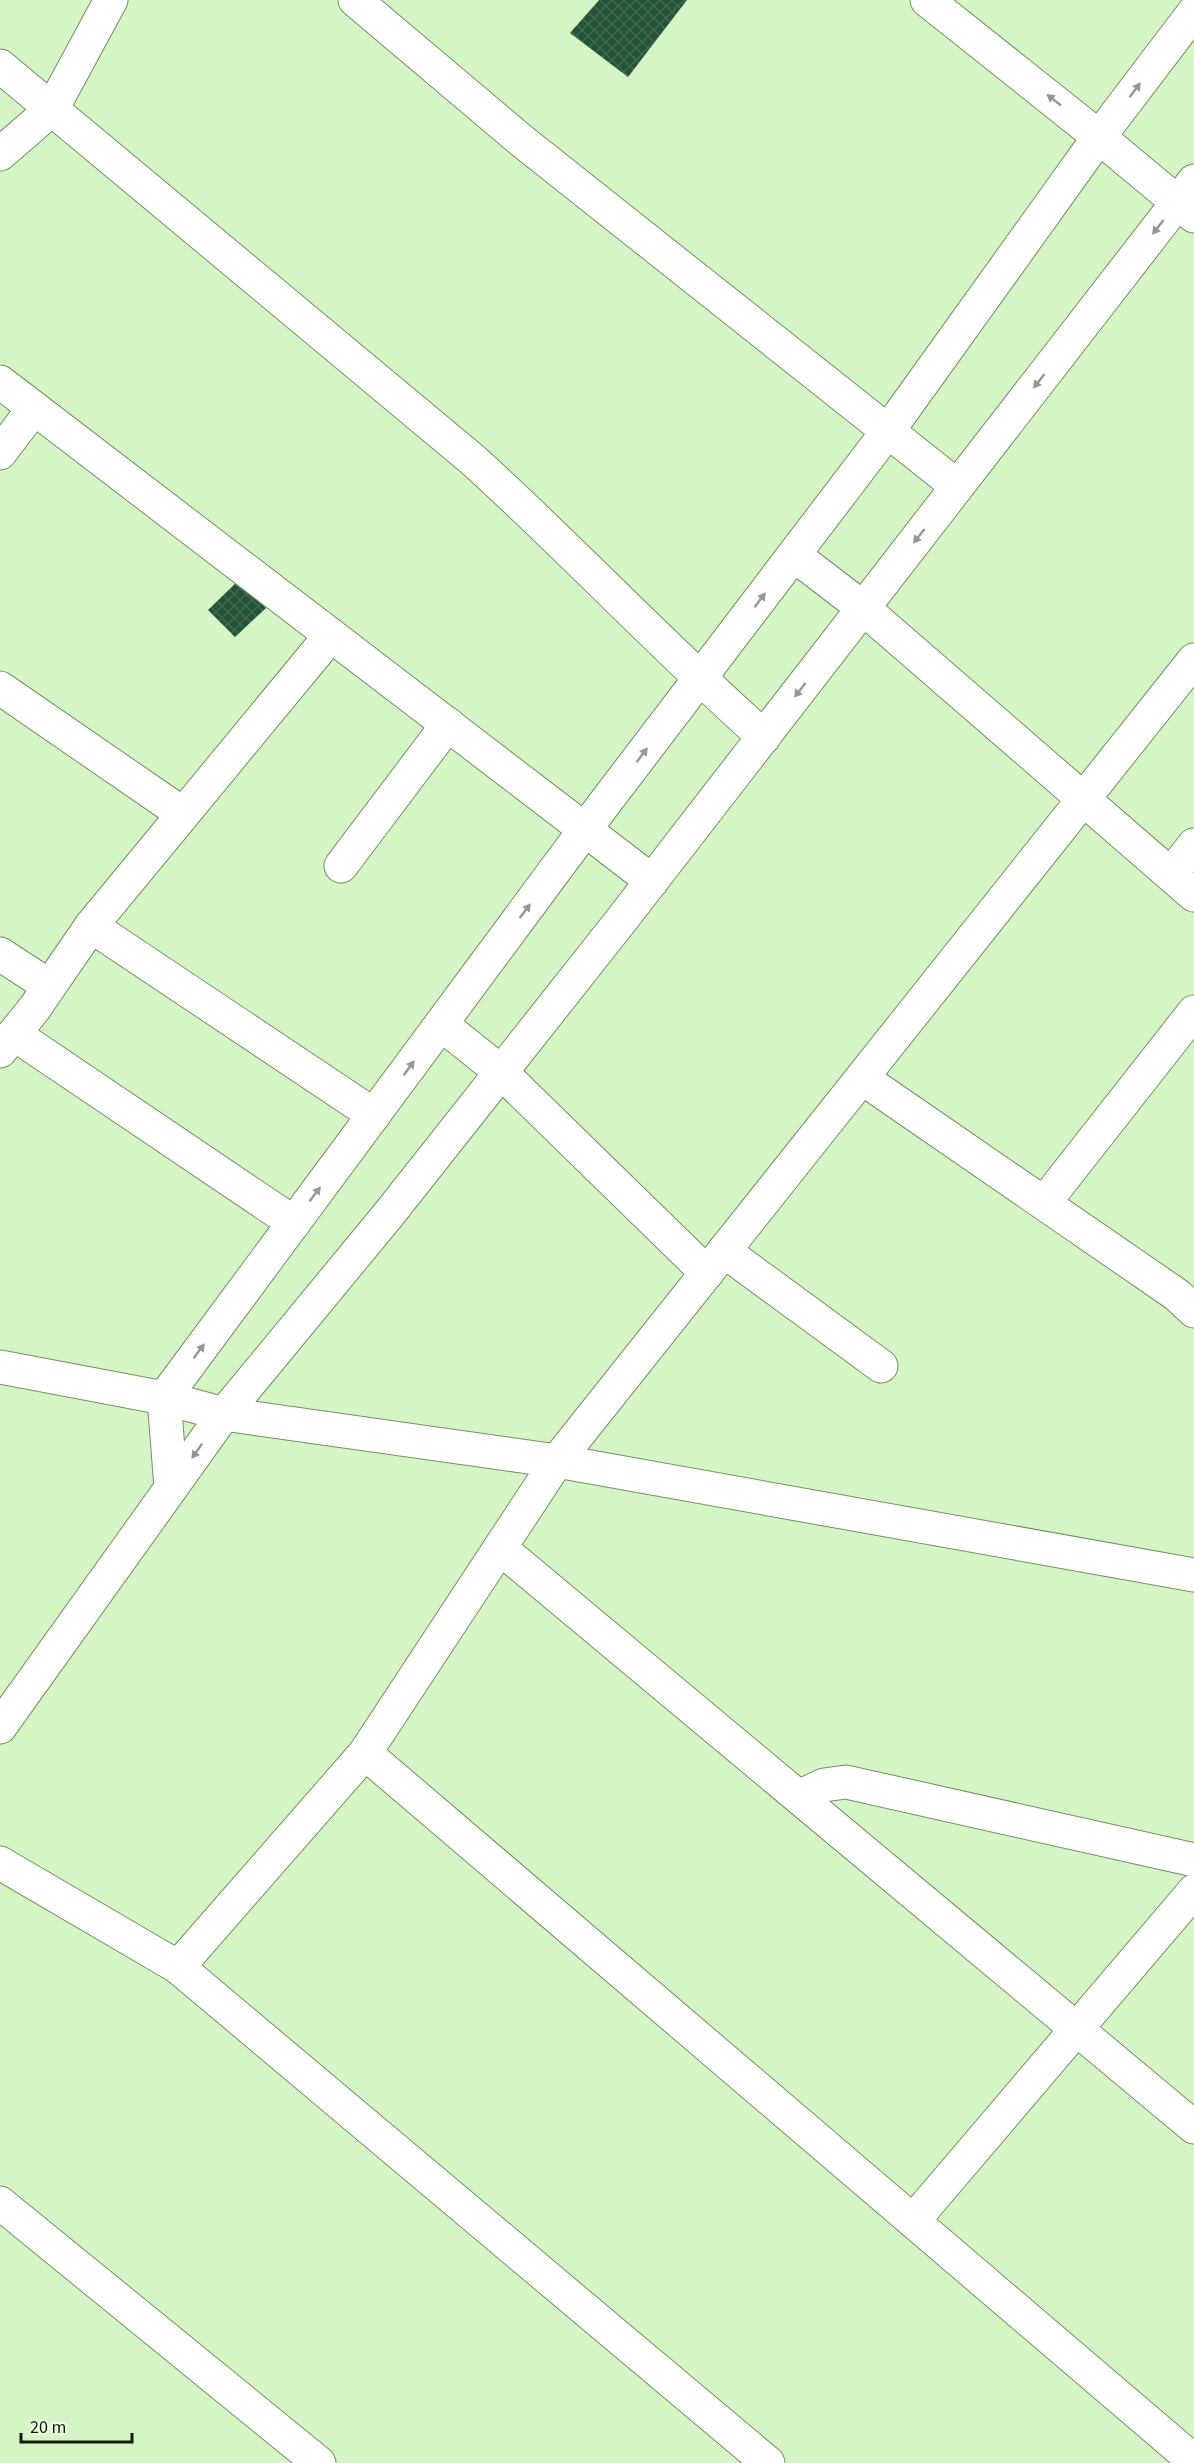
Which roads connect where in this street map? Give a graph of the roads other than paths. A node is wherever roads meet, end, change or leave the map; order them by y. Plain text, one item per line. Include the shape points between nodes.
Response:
1 (111, 0) edge
2 (355, 0) edge
3 (927, 0) edge
4 (1194, 12) edge
5 (0, 66) edge
6 (52, 109) junction
7 (1099, 137) junction
8 (0, 154) edge
9 (1188, 200) edge
10 (0, 382) edge
11 (34, 408) junction
12 (888, 431) junction
13 (0, 453) edge
14 (957, 486) junction
15 (794, 555) junction
16 (863, 608) junction
17 (331, 635) junction
18 (1194, 660) edge
19 (699, 680) junction
20 (0, 688) edge
21 (448, 724) junction
22 (764, 737) junction
23 (1084, 798) junction
24 (183, 814) junction
25 (585, 829) junction
26 (1194, 845) edge
27 (341, 866) dead end
28 (652, 881) junction
29 (1182, 884) edge
30 (91, 926) junction
31 (0, 954) edge
32 (49, 987) junction
33 (1194, 1012) edge
34 (441, 1024) junction
35 (7, 1042) edge
36 (501, 1072) junction
37 (862, 1078) junction
38 (374, 1115) junction
39 (1044, 1203) junction
40 (294, 1223) junction
41 (715, 1262) junction
42 (1194, 1311) edge
43 (881, 1366) dead end
44 (0, 1367) edge
45 (164, 1398) junction
46 (224, 1413) junction
47 (557, 1461) junction
48 (171, 1488) junction
49 (500, 1548) junction
50 (1194, 1575) edge
51 (0, 1727) edge
52 (365, 1753) junction
53 (799, 1797) junction
54 (1194, 1860) edge
55 (0, 1863) edge
56 (1194, 1891) edge
57 (178, 1967) junction
58 (1078, 2030) junction
59 (1194, 2127) edge
60 (0, 2203) edge
61 (913, 2221) junction
62 (1194, 2462) edge
63 (319, 2463) edge
64 (768, 2463) edge

1 - 6 street
2 - 12 street via 522,141
7 -> 3 street
7 -> 4 street
5 - 6 street
6 - 8 street
6 - 19 street via 473,460
7 - 9 street
7 - 12 street
9 -> 14 street
10 - 11 street
11 - 13 street
11 - 17 street
12 - 14 street
12 - 15 street
14 -> 16 street
15 - 16 street
19 -> 15 street
16 -> 22 street
16 - 23 street
17 - 21 street
17 - 24 street
18 - 23 street
19 - 22 street
25 -> 19 street
20 - 24 street
21 - 25 street
21 - 27 street
22 - 28 street
23 - 29 street
23 - 37 street
24 - 30 street
25 - 28 street
34 -> 25 street
26 - 29 street
28 - 36 street
30 - 32 street
30 - 38 street
31 - 32 street
32 - 35 street
33 - 39 street
34 - 36 street
38 -> 34 street
35 - 40 street
36 - 41 street
36 - 46 street
37 - 39 street
37 - 41 street
40 -> 38 street
39 - 42 street via 1177,1295
45 -> 40 street
41 - 43 street
41 - 47 street
44 - 45 street
45 - 46 street
45 - 48 street
46 - 47 street
46 -> 48 street
47 - 49 street
47 - 50 street
48 - 51 street
49 - 52 street
49 - 53 street
52 - 57 street
52 - 61 street
53 - 54 street via 824,1785 866,1785
53 - 58 street
55 - 57 street
56 - 58 street
57 - 64 street
58 - 59 street
58 - 61 street
60 - 63 street
61 - 62 street

